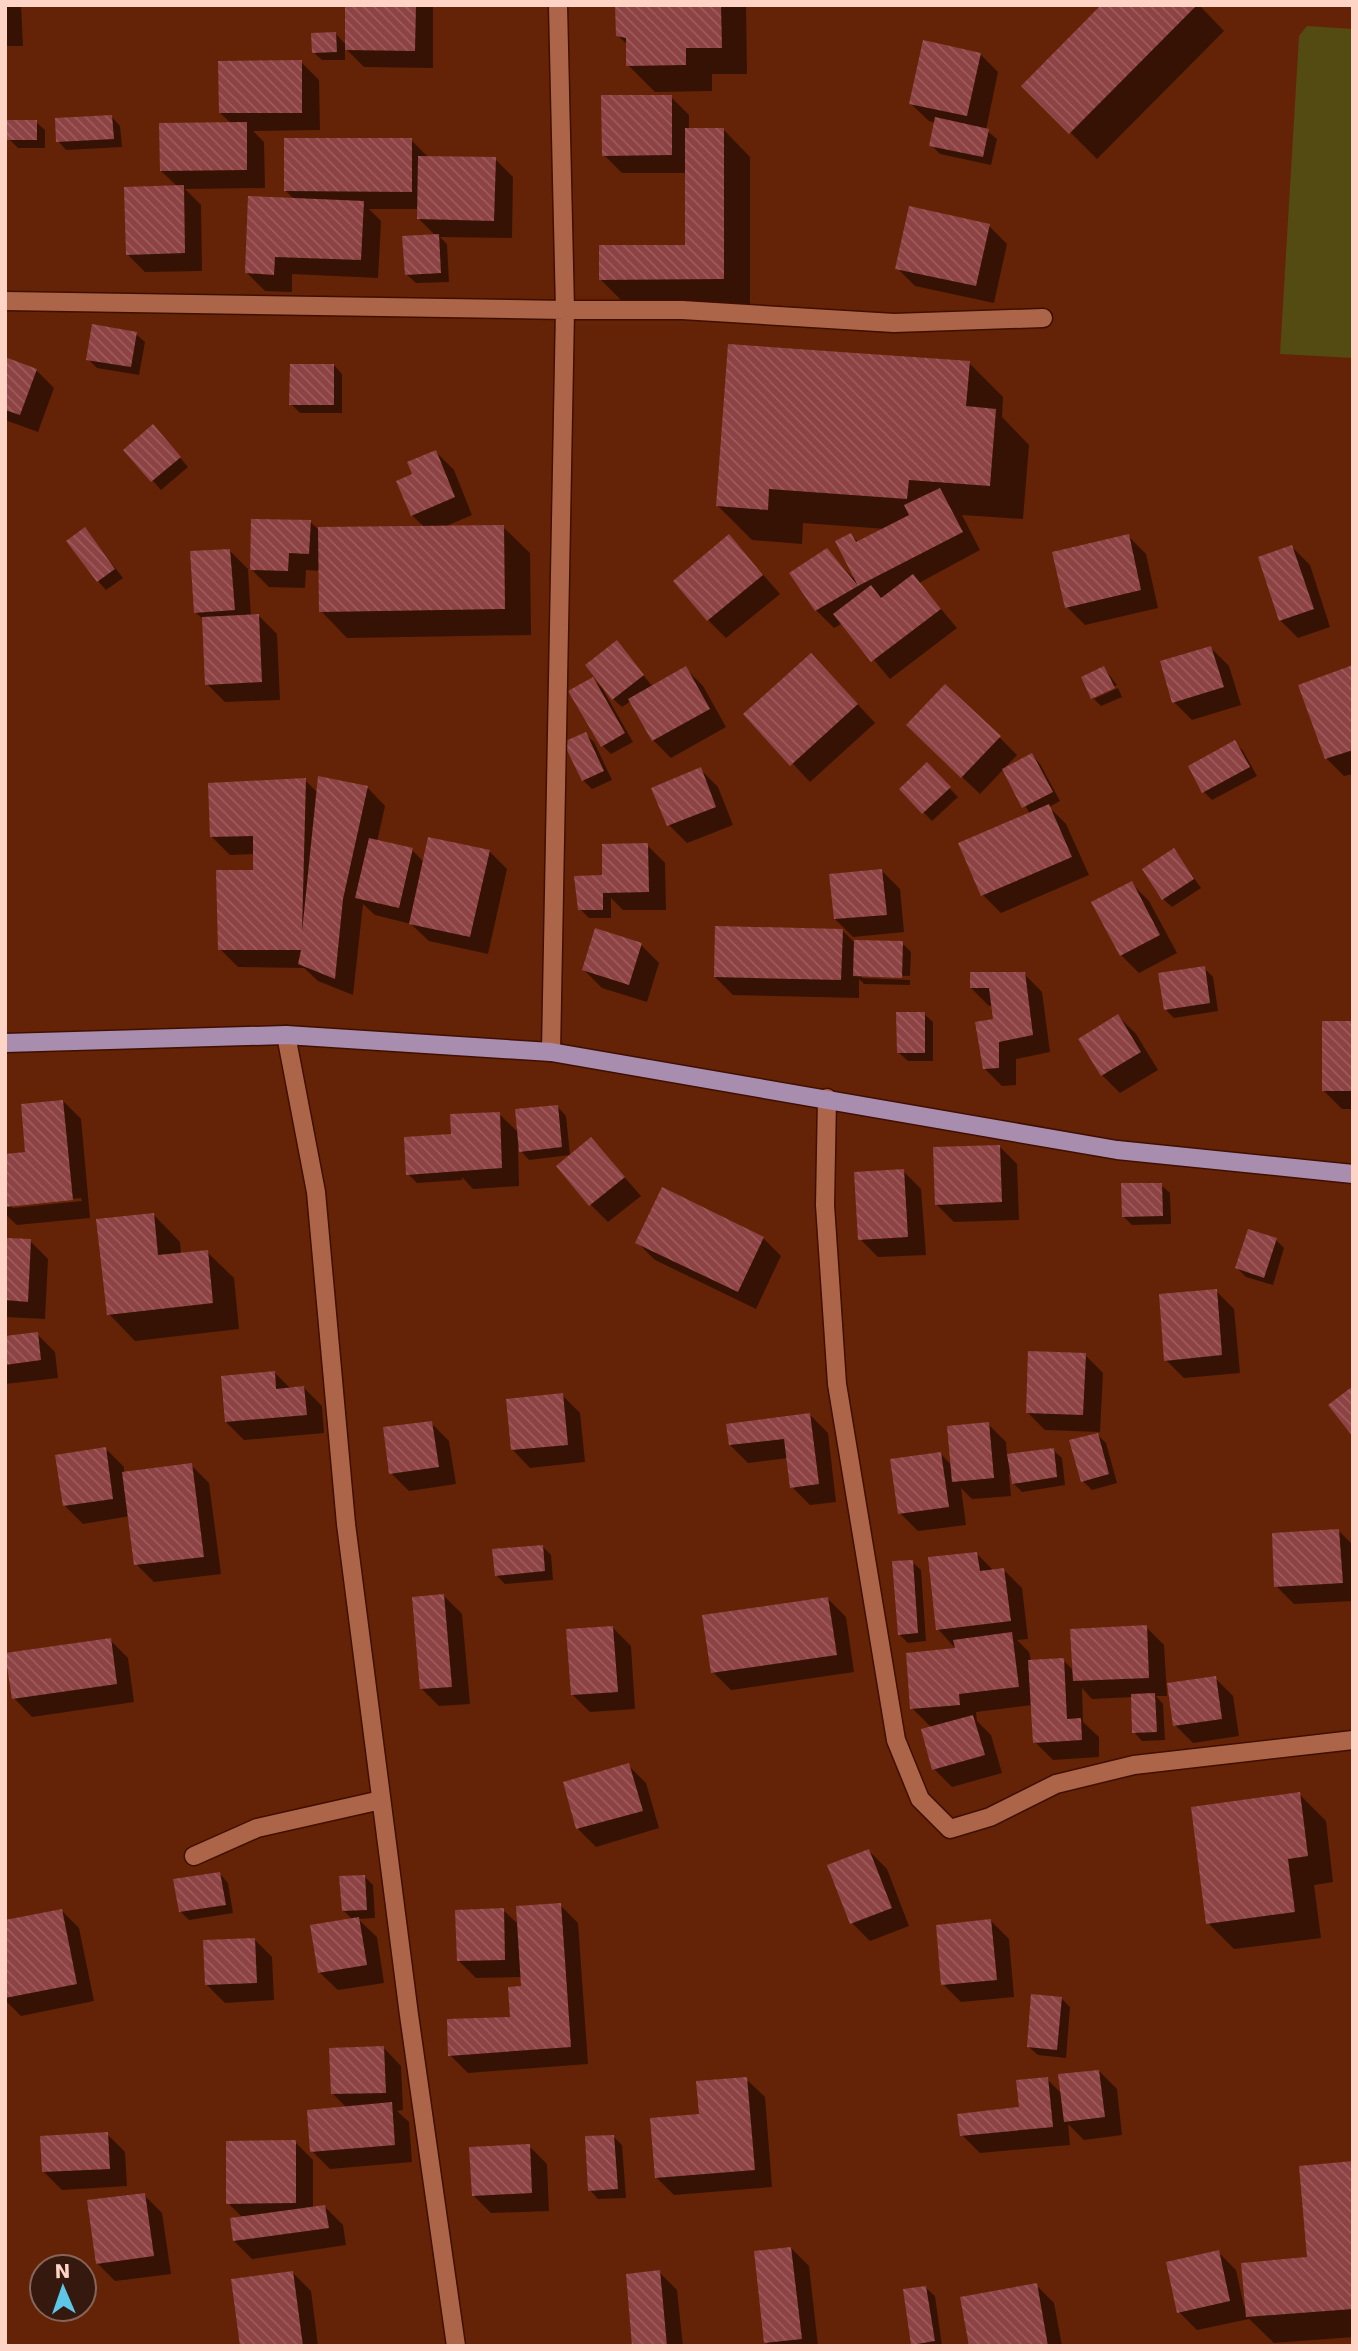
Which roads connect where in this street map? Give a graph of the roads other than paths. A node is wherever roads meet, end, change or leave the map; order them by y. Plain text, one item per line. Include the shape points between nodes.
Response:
1 (558, 5) edge
2 (5, 301) edge
3 (565, 310) junction
4 (1043, 318) dead end
5 (286, 1035) junction
6 (5, 1043) edge
7 (551, 1052) junction
8 (827, 1098) junction
9 (1353, 1174) edge
10 (1353, 1740) edge
11 (381, 1800) junction
12 (194, 1856) dead end
13 (456, 2346) edge

1 - 3 street
2 - 3 street
3 - 4 street via 682,310 894,323
3 - 7 street
5 - 6 main road
5 - 7 main road
5 - 11 street via 316,1192 346,1524
7 - 8 main road
8 - 9 main road via 1117,1150
8 - 10 street via 825,1205 837,1384 897,1740 920,1799 950,1829 990,1817 1056,1784 1134,1765
11 - 12 street via 257,1828
11 - 13 street

